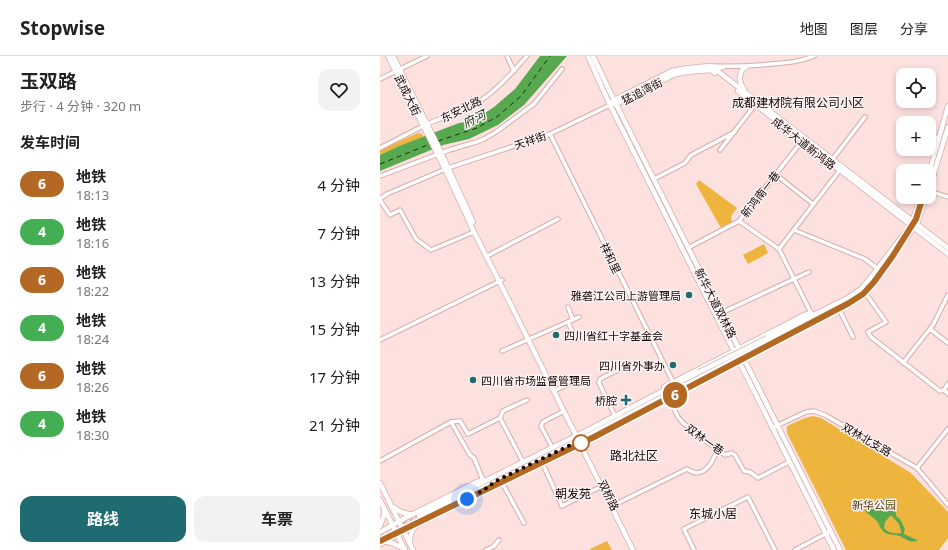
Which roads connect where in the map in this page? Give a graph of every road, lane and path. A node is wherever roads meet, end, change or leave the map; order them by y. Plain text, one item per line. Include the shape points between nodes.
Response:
1 (388, 56) edge
2 (393, 56) edge
3 (427, 56) edge
4 (507, 56) edge
5 (527, 56) edge
6 (588, 56) edge
7 (593, 56) edge
8 (814, 56) edge
9 (747, 66) junction
10 (562, 69) dead end
11 (712, 69) junction
12 (398, 70) junction
13 (514, 71) junction
14 (380, 79) edge
15 (746, 94) junction
16 (615, 102) junction
17 (610, 105) junction
18 (756, 105) junction
19 (948, 106) edge
20 (865, 117) dead end
21 (425, 125) junction
22 (948, 127) edge
23 (735, 132) junction
24 (550, 134) junction
25 (936, 137) edge
26 (939, 138) junction
27 (946, 139) edge
28 (802, 141) junction
29 (380, 148) edge
30 (720, 150) dead end
31 (438, 151) junction
32 (832, 160) junction
33 (932, 164) edge
34 (447, 168) junction
35 (840, 170) junction
36 (936, 170) edge
37 (775, 174) junction
38 (380, 176) edge
39 (654, 179) junction
40 (936, 193) edge
41 (948, 197) edge
42 (380, 200) edge
43 (813, 204) junction
44 (919, 204) edge
45 (923, 204) edge
46 (558, 219) dead end
47 (739, 221) junction
48 (914, 225) junction
49 (794, 230) junction
50 (474, 232) junction
51 (688, 248) junction
52 (948, 248) edge
53 (779, 249) junction
54 (948, 254) edge
55 (489, 255) junction
56 (878, 269) junction
57 (809, 272) dead end
58 (501, 280) junction
59 (794, 280) junction
60 (864, 291) junction
61 (948, 295) edge
62 (568, 307) dead end
63 (838, 307) junction
64 (823, 312) junction
65 (721, 313) junction
66 (811, 313) junction
67 (579, 317) dead end
68 (573, 320) junction
69 (568, 322) junction
70 (930, 329) junction
71 (853, 337) dead end
72 (530, 338) junction
73 (380, 340) edge
74 (576, 340) dead end
75 (948, 343) edge
76 (739, 348) junction
77 (733, 350) junction
78 (502, 351) dead end
79 (744, 358) junction
80 (738, 361) junction
81 (903, 363) junction
82 (628, 365) dead end
83 (575, 380) dead end
84 (673, 382) junction
85 (948, 384) edge
86 (556, 390) junction
87 (944, 390) junction
88 (948, 394) edge
89 (668, 397) junction
90 (527, 400) dead end
91 (650, 400) junction
92 (564, 411) junction
93 (615, 416) junction
94 (500, 418) junction
95 (451, 422) junction
96 (778, 426) junction
97 (772, 428) junction
98 (948, 429) edge
99 (577, 435) junction
100 (580, 440) junction
101 (552, 448) junction
102 (718, 450) junction
103 (541, 460) junction
104 (380, 461) edge
105 (524, 462) junction
106 (789, 462) junction
107 (917, 468) junction
108 (496, 479) junction
109 (483, 480) junction
110 (380, 483) edge
111 (603, 486) junction
112 (381, 502) edge
113 (948, 504) edge
114 (614, 505) junction
115 (392, 507) junction
116 (418, 518) junction
117 (399, 521) junction
118 (524, 523) dead end
119 (393, 525) junction
120 (380, 526) edge
121 (404, 531) junction
122 (831, 531) junction
123 (380, 532) edge
124 (398, 534) junction
125 (826, 534) junction
126 (499, 540) dead end
127 (381, 541) edge
128 (412, 548) edge
129 (405, 549) edge
130 (486, 550) edge
131 (634, 550) edge
132 (694, 550) edge
133 (774, 550) edge
134 (795, 550) edge
135 (834, 550) edge
136 (840, 550) edge

1 - 12 main road, 武成大街
2 - 12 main road, 武成大街
3 - 12 street
4 - 13 street
5 - 13 street, 东安北路
6 - 17 main road, 新华大道双林路
7 - 16 main road, 新华大道双林路
8 - 9 street, 猛追湾街 via 789,62
9 - 11 street, 猛追湾街
9 - 15 main road via 739,78
10 - 31 street via 534,104 496,132 476,142
11 - 15 main road, 成华大道新鸿路
11 - 16 main road, 猛追湾街 via 673,75
11 - 18 main road, 成华大道新鸿路
12 - 14 street
12 - 21 main road, 武成大街
13 - 21 street, 东安北路 via 500,86 469,107
15 - 32 main road, 成华大道新鸿路
16 - 17 main road, 猛追湾街
16 - 39 main road, 新华大道双林路
17 - 24 street, 天祥街
17 - 77 main road, 新华大道双林路
18 - 23 street
18 - 28 main road, 成华大道新鸿路
19 - 26 main road
20 - 32 street
21 - 29 street, 东安北路
21 - 31 main road, 武成大街
22 - 27 main road
23 - 30 street
23 - 39 street via 691,155 685,163
24 - 34 street, 天祥街
24 - 84 street, 祥和里
25 - 26 street
26 - 33 main road
27 - 36 main road
28 - 35 main road, 成华大道新鸿路
28 - 37 street, 新鸿南一巷
31 - 34 main road, 武成大街
31 - 38 street
32 - 48 main road, 成华大道新鸿路
34 - 42 street, 天祥街 via 387,194
34 - 50 main road
34 - 55 main road
35 - 43 street
35 - 48 main road, 成华大道新鸿路
37 - 43 street
37 - 47 street, 新鸿南一巷
39 - 51 main road, 新华大道双林路
40 - 41 street
42 - 50 street via 390,215 400,210 416,239 431,250
43 - 49 street
44 - 48 main road
45 - 48 main road
46 - 55 street
47 - 51 street, 新鸿南一巷
47 - 53 street
48 - 52 main road, 成华大道新鸿路
48 - 54 main road, 成华大道新鸿路
48 - 56 main road
48 - 60 main road
49 - 53 street
49 - 56 street via 865,259
50 - 58 main road
51 - 65 main road, 新华大道双林路
53 - 59 street
55 - 58 main road
56 - 64 main road via 855,293
57 - 59 street
58 - 72 main road
58 - 73 street
59 - 65 street
59 - 66 street
60 - 63 main road
60 - 81 street via 886,322 868,332
61 - 70 street
62 - 68 street
63 - 64 main road
63 - 71 street
64 - 66 main road
64 - 79 main road via 806,326
64 - 91 main road, bridge
65 - 76 main road, 新华大道双林路
66 - 76 main road
67 - 68 street
68 - 69 street
69 - 72 street
69 - 74 street
70 - 75 street
70 - 81 street
72 - 78 street
72 - 86 main road
72 - 92 main road
76 - 77 main road
76 - 79 main road, 新华大道双林路
77 - 80 main road, 新华大道双林路
77 - 84 main road
79 - 80 main road
79 - 96 main road, 新华大道双林路
80 - 89 main road
80 - 97 main road, 新华大道双林路
81 - 87 street via 940,391
82 - 93 street via 600,378 599,383
83 - 86 street
84 - 91 main road via 656,391
85 - 87 street
86 - 99 main road
87 - 88 street
89 - 91 main road
89 - 102 street, 双林一巷 via 683,423
90 - 94 street via 503,411
91 - 93 main road
91 - 100 main road
92 - 99 main road
92 - 101 street via 543,422 541,426
93 - 99 main road
94 - 95 street via 468,434 460,421
94 - 105 street
95 - 104 street
95 - 109 street via 474,458
96 - 97 street, 双林北支路
96 - 107 street, 双林北支路 via 806,412 814,411
96 - 122 main road, 新华大道双林路
97 - 106 main road, 新华大道双林路
98 - 107 street
99 - 100 main road, 双桥路
99 - 101 main road
100 - 103 main road
100 - 111 main road, 双桥路
101 - 105 main road
102 - 106 street, 双林一巷 via 725,455 735,455 744,471 758,478
102 - 114 street via 710,466 702,471 695,473 687,469
103 - 108 main road
103 - 111 street via 562,506
105 - 108 main road
106 - 125 main road, 新华大道双林路
107 - 113 street, 双林北支路
108 - 109 main road
108 - 116 main road
108 - 118 street
109 - 116 main road
110 - 115 main road
111 - 114 main road, 双桥路
111 - 131 main road, 双桥路
112 - 119 main road
112 - 120 main road via 384,515
114 - 131 main road, 双桥路
115 - 116 main road
115 - 117 main road
116 - 117 main road
116 - 121 main road
116 - 128 main road via 410,540
117 - 119 main road
117 - 121 main road
119 - 123 main road
119 - 124 main road
121 - 124 main road
121 - 128 main road
122 - 125 street
122 - 136 main road, 新华大道双林路
124 - 127 main road
124 - 129 main road
125 - 134 street
125 - 135 main road, 新华大道双林路
126 - 130 street via 494,547
127 - 129 main road
132 - 133 street via 684,529 748,496

